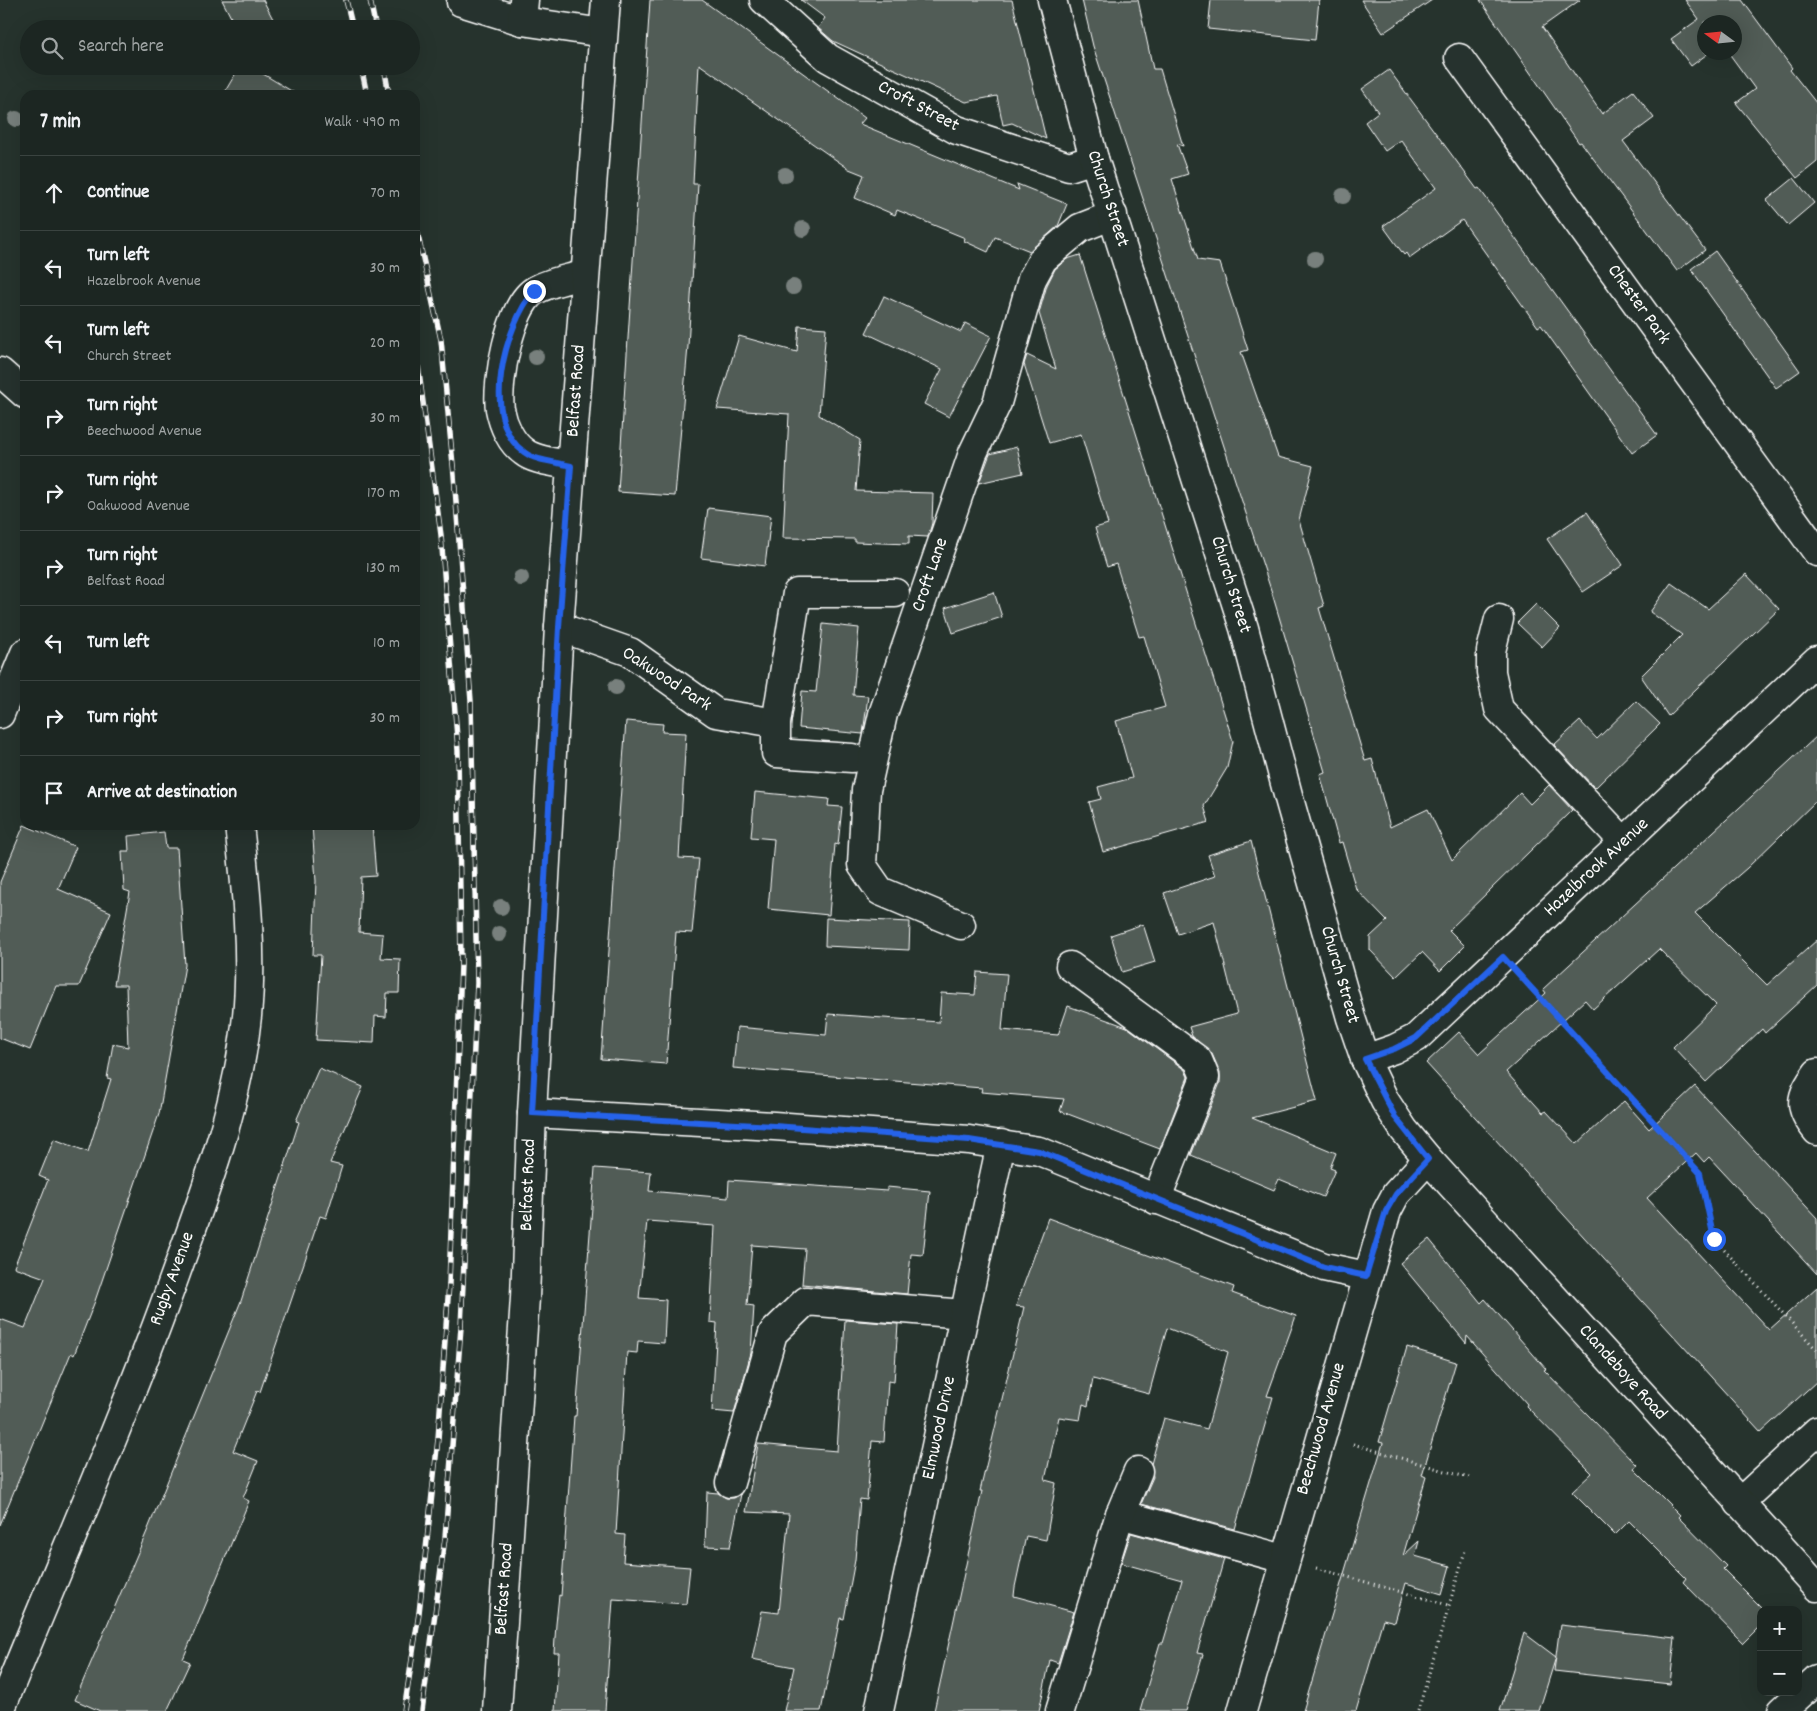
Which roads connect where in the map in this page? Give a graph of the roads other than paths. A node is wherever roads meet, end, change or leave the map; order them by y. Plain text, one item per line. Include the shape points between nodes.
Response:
1 (462, 0) edge
2 (606, 0) edge
3 (764, 0) edge
4 (1052, 0) edge
5 (523, 10) edge
6 (603, 34) junction
7 (1459, 58) dead end
8 (1094, 159) junction
9 (1113, 215) junction
10 (585, 274) junction
11 (0, 372) edge
12 (20, 390) edge
13 (571, 466) junction
14 (1817, 552) edge
15 (895, 593) dead end
16 (1499, 619) dead end
17 (559, 627) junction
18 (1817, 660) edge
19 (20, 666) edge
20 (0, 714) edge
21 (776, 723) junction
22 (852, 758) dead end
23 (239, 830) edge
24 (1624, 842) junction
25 (961, 925) dead end
26 (1070, 966) dead end
27 (1365, 1059) junction
28 (1817, 1073) edge
29 (532, 1113) junction
30 (1817, 1131) edge
31 (1000, 1144) junction
32 (1428, 1159) junction
33 (1156, 1200) junction
34 (1366, 1276) junction
35 (964, 1314) junction
36 (1817, 1431) edge
37 (1138, 1470) dead end
38 (730, 1483) dead end
39 (1739, 1503) junction
40 (1120, 1514) junction
41 (1284, 1559) junction
42 (1817, 1587) edge
43 (1817, 1678) edge
44 (0, 1711) edge
45 (497, 1711) edge
46 (882, 1711) edge
47 (1060, 1711) edge
48 (1242, 1711) edge
49 (1782, 1711) edge

1 - 5 street
2 - 6 street, Belfast Road
3 - 8 street, Croft Street via 828,58 957,130 1069,167
4 - 8 street, Church Street
5 - 6 street
6 - 10 street, Belfast Road
7 - 14 street, Chester Park
8 - 9 street, Church Street
9 - 25 street, Croft Lane via 1080,228 1043,259 1032,279 996,404 973,453 883,714 866,790 862,865 880,891
9 - 27 street, Church Street via 1244,628 1288,795
10 - 13 street, Belfast Road
10 - 13 street via 534,291 523,304 509,340 500,389 500,409 506,430 524,453
11 - 12 street
13 - 17 street, Belfast Road
15 - 21 street via 797,593
16 - 24 street via 1491,672 1499,709
17 - 21 street, Oakwood Park via 630,652 716,714
17 - 29 street, Belfast Road
18 - 24 street, Hazelbrook Avenue
19 - 20 street
21 - 22 street via 776,753
23 - 44 street, Rugby Avenue via 248,944 247,1015 218,1157 158,1323
24 - 27 street, Hazelbrook Avenue via 1416,1038
26 - 33 street via 1198,1060 1205,1077
27 - 32 street, Church Street via 1390,1109
28 - 30 street via 1803,1093 1805,1116
29 - 31 street via 774,1126
29 - 45 street, Belfast Road via 525,1298
31 - 33 street via 1039,1151
31 - 35 street, Elmwood Drive
32 - 34 street, Beechwood Avenue via 1396,1194 1386,1211
32 - 39 street, Clandeboye Road
33 - 34 street via 1324,1267
34 - 41 street, Beechwood Avenue
35 - 38 street via 806,1301 773,1334
35 - 46 street, Elmwood Drive
36 - 39 street
37 - 40 street
39 - 42 street, Clandeboye Road
40 - 41 street
40 - 47 street
41 - 48 street, Beechwood Avenue
43 - 49 street

